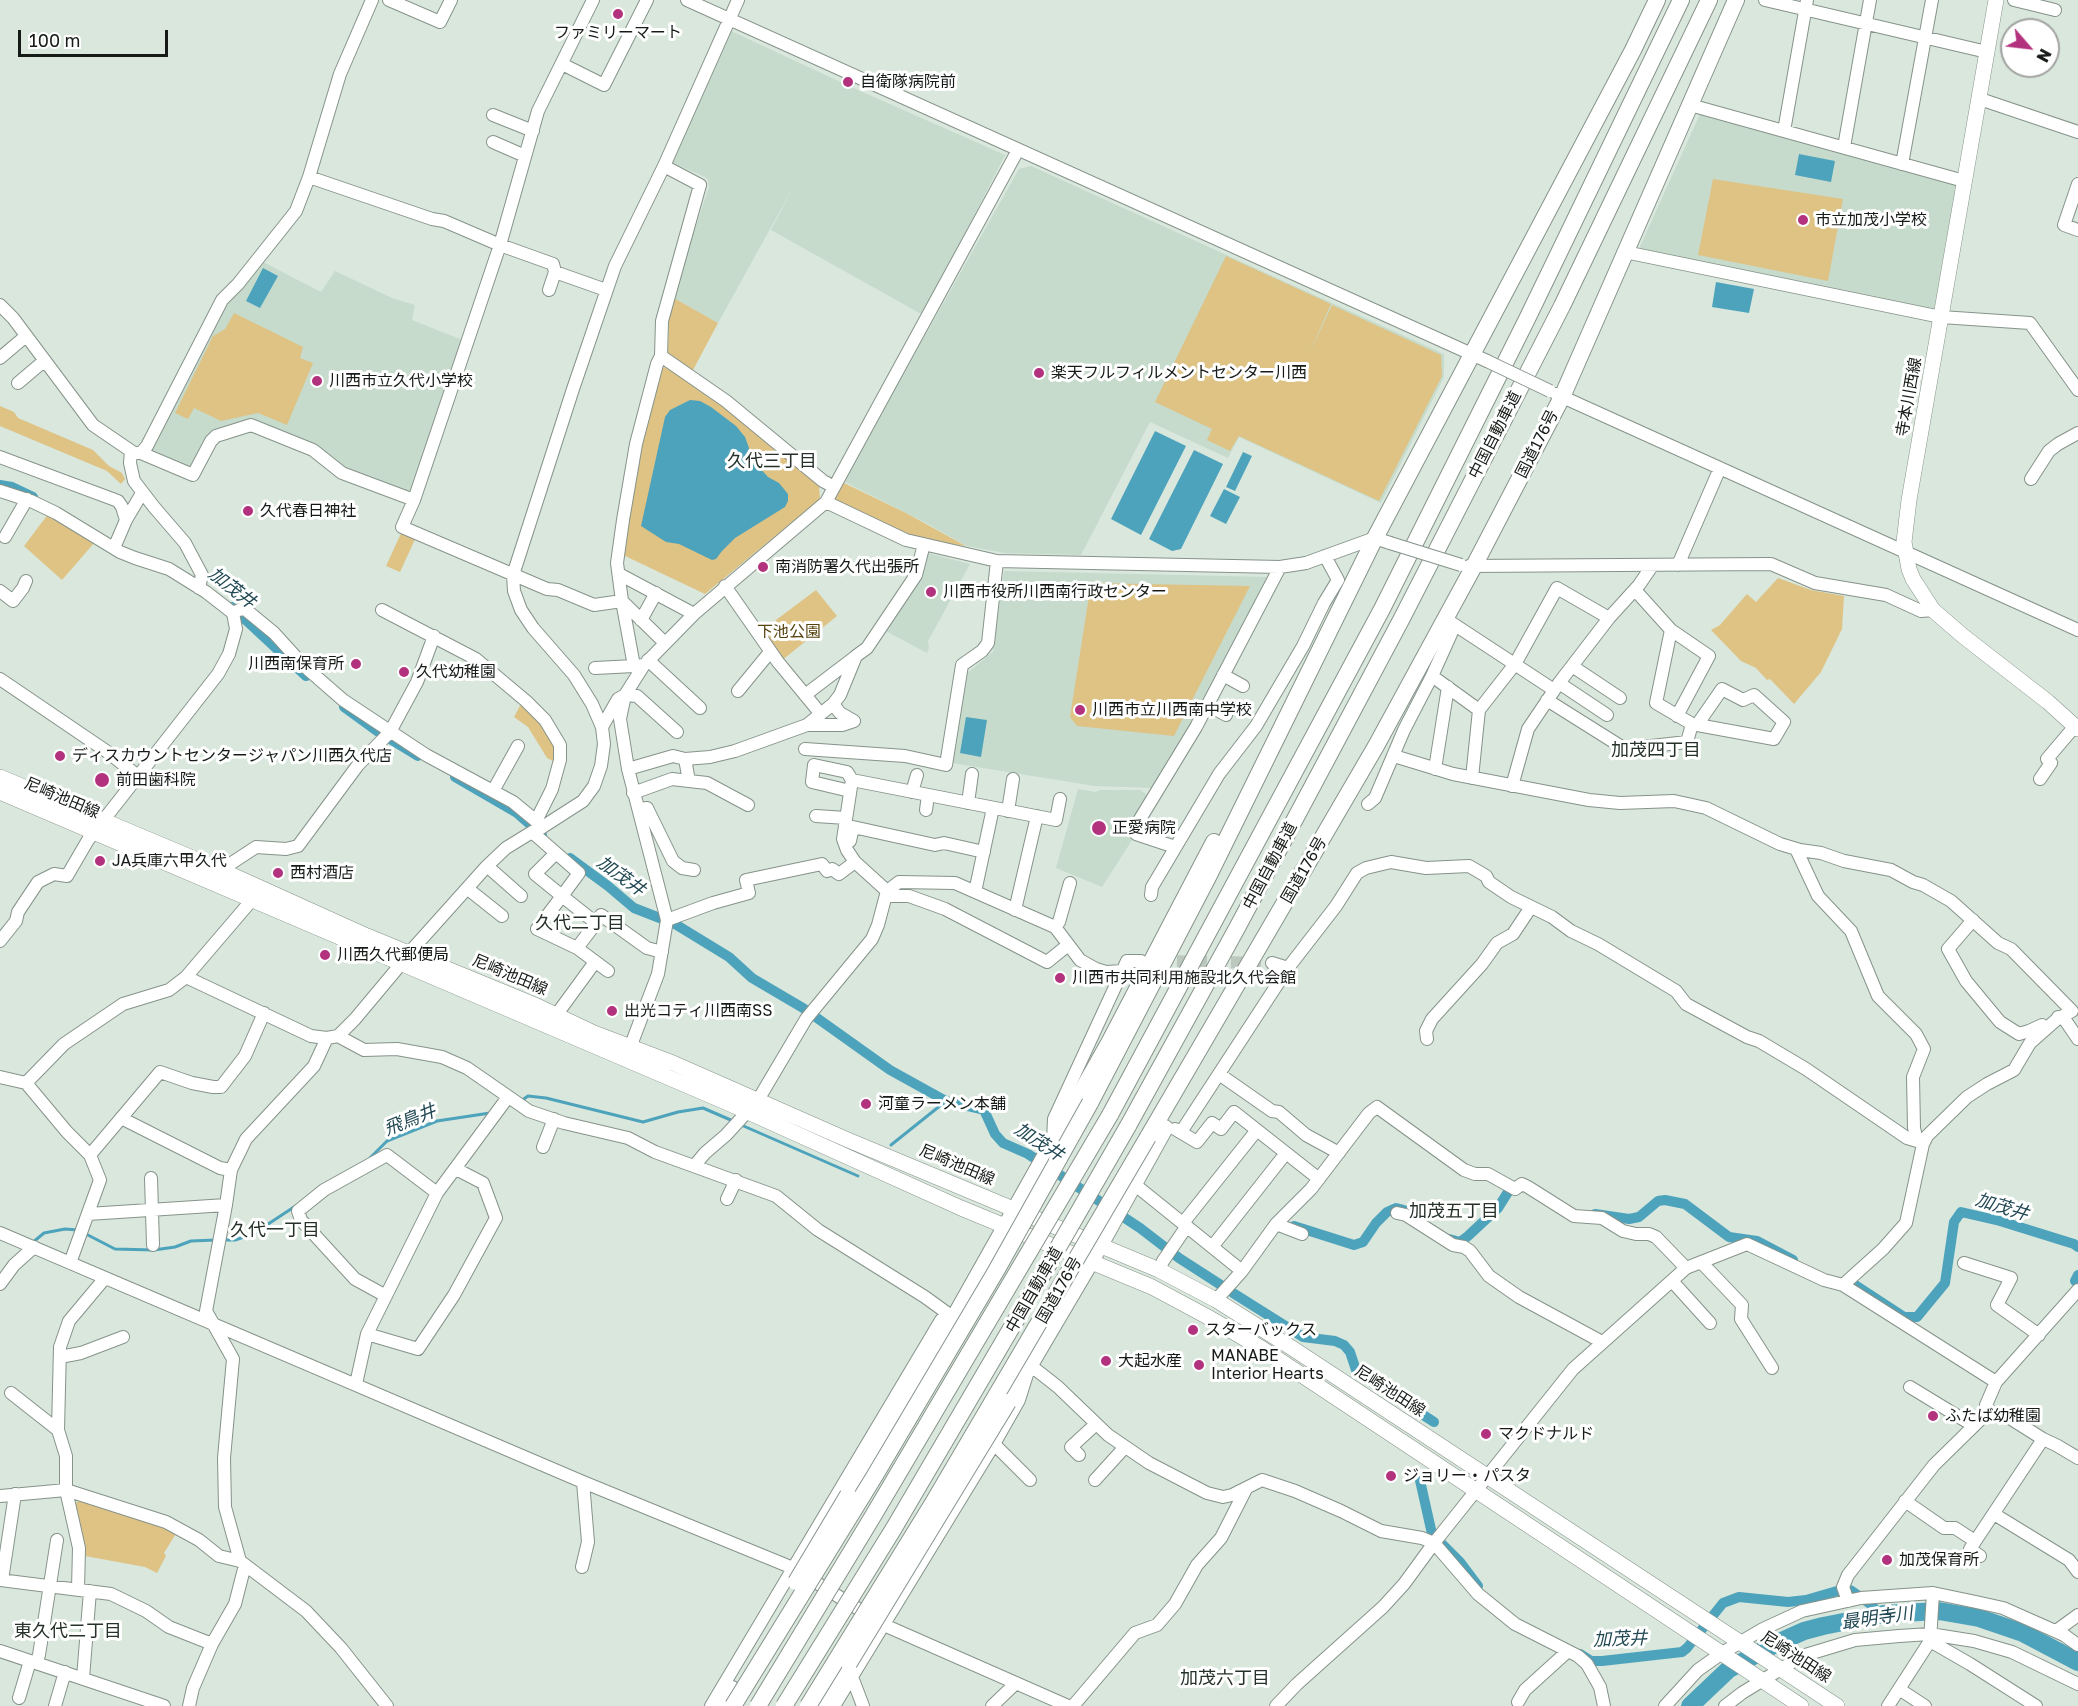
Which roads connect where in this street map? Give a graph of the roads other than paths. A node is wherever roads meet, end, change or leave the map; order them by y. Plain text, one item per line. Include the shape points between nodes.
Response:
1 (372, 0) edge
2 (388, 0) edge
3 (450, 0) edge
4 (593, 0) edge
5 (647, 0) edge
6 (687, 0) edge
7 (738, 0) edge
8 (1657, 0) edge
9 (1681, 0) edge
10 (1709, 0) edge
11 (1736, 0) edge
12 (1765, 0) edge
13 (1870, 0) edge
14 (1932, 0) edge
15 (1996, 0) edge
16 (2014, 0) edge
17 (1806, 4) edge
18 (2055, 10) dead end
19 (729, 20) junction
20 (1866, 23) junction
21 (1925, 37) junction
22 (1987, 52) junction
23 (562, 64) junction
24 (1980, 99) junction
25 (1690, 105) junction
26 (493, 115) dead end
27 (533, 131) junction
28 (1784, 131) junction
29 (2078, 132) edge
30 (493, 142) dead end
31 (1844, 147) junction
32 (1018, 150) junction
33 (525, 156) junction
34 (1902, 164) junction
35 (664, 166) junction
36 (309, 177) junction
37 (1964, 181) junction
38 (2078, 184) edge
39 (2076, 201) edge
40 (2078, 230) edge
41 (500, 245) junction
42 (1625, 252) junction
43 (555, 272) junction
44 (549, 290) dead end
45 (606, 291) junction
46 (0, 305) edge
47 (1941, 317) junction
48 (26, 336) junction
49 (661, 356) junction
50 (0, 358) edge
51 (1479, 358) junction
52 (44, 361) junction
53 (18, 383) dead end
54 (2078, 390) edge
55 (1556, 394) junction
56 (2078, 433) edge
57 (136, 452) junction
58 (0, 457) edge
59 (1720, 468) junction
60 (2031, 479) dead end
61 (834, 487) junction
62 (0, 491) edge
63 (142, 493) junction
64 (27, 500) junction
65 (414, 500) junction
66 (826, 502) junction
67 (126, 520) junction
68 (4, 537) dead end
69 (1382, 540) junction
70 (924, 544) junction
71 (114, 548) junction
72 (1906, 554) junction
73 (1326, 556) junction
74 (997, 561) junction
75 (1468, 565) junction
76 (1652, 566) junction
77 (1678, 566) junction
78 (1280, 567) junction
79 (619, 574) junction
80 (513, 575) junction
81 (26, 582) dead end
82 (725, 586) junction
83 (199, 588) junction
84 (1635, 590) junction
85 (0, 591) edge
86 (656, 593) junction
87 (622, 601) junction
88 (382, 610) dead end
89 (1933, 610) junction
90 (233, 613) junction
91 (694, 614) junction
92 (1609, 618) junction
93 (641, 620) junction
94 (1450, 622) junction
95 (1671, 630) junction
96 (2078, 630) edge
97 (434, 636) junction
98 (664, 643) junction
99 (770, 651) junction
100 (856, 656) junction
101 (1515, 663) junction
102 (642, 664) junction
103 (1572, 666) junction
104 (595, 669) dead end
105 (1223, 675) junction
106 (1432, 676) junction
107 (0, 679) edge
108 (1243, 686) dead end
109 (1448, 687) junction
110 (738, 691) dead end
111 (1553, 691) junction
112 (625, 695) junction
113 (805, 695) junction
114 (1620, 698) dead end
115 (1293, 702) junction
116 (833, 704) junction
117 (1208, 705) junction
118 (700, 708) dead end
119 (1479, 710) junction
120 (820, 713) junction
121 (1607, 714) dead end
122 (1226, 715) dead end
123 (1677, 716) junction
124 (807, 725) junction
125 (1695, 725) junction
126 (602, 727) junction
127 (2076, 728) edge
128 (390, 732) junction
129 (677, 732) dead end
130 (518, 746) dead end
131 (1376, 746) junction
132 (805, 749) dead end
133 (1394, 756) junction
134 (685, 759) junction
135 (627, 769) junction
136 (1435, 769) junction
137 (917, 774) dead end
138 (972, 774) dead end
139 (0, 777) edge
140 (139, 777) junction
141 (1472, 778) junction
142 (1014, 779) dead end
143 (2040, 779) dead end
144 (689, 781) junction
145 (1512, 786) junction
146 (493, 791) junction
147 (0, 792) edge
148 (912, 792) junction
149 (633, 793) junction
150 (928, 795) junction
151 (1060, 800) dead end
152 (968, 803) junction
153 (1368, 804) dead end
154 (748, 805) dead end
155 (993, 808) junction
156 (639, 809) junction
157 (926, 810) dead end
158 (1008, 811) junction
159 (816, 816) dead end
160 (1037, 816) junction
161 (846, 818) junction
162 (100, 826) junction
163 (537, 827) junction
164 (1175, 847) junction
165 (846, 848) junction
166 (1796, 849) junction
167 (984, 852) junction
168 (556, 853) junction
169 (855, 862) junction
170 (487, 866) junction
171 (1352, 868) dead end
172 (221, 870) junction
173 (694, 870) dead end
174 (1070, 883) dead end
175 (1351, 883) junction
176 (468, 889) junction
177 (975, 892) junction
178 (886, 893) junction
179 (1151, 895) dead end
180 (521, 896) dead end
181 (562, 896) junction
182 (251, 901) junction
183 (1531, 907) junction
184 (1015, 910) junction
185 (502, 916) dead end
186 (667, 920) junction
187 (1973, 920) junction
188 (596, 923) junction
189 (1054, 927) junction
190 (0, 941) edge
191 (1068, 945) junction
192 (577, 948) junction
193 (662, 952) junction
194 (405, 958) junction
195 (1141, 960) dead end
196 (595, 962) junction
197 (1272, 963) tunnel mouth
198 (1288, 968) junction
199 (1123, 971) junction
200 (608, 972) dead end
201 (186, 977) junction
202 (2071, 1012) edge
203 (264, 1013) junction
204 (556, 1014) junction
205 (332, 1037) junction
206 (1426, 1039) dead end
207 (2078, 1039) edge
208 (627, 1054) junction
209 (1219, 1074) junction
210 (0, 1077) edge
211 (26, 1083) junction
212 (508, 1096) junction
213 (752, 1106) junction
214 (121, 1118) junction
215 (554, 1119) junction
216 (1174, 1128) junction
217 (1257, 1130) junction
218 (1053, 1142) junction
219 (1920, 1143) junction
220 (543, 1147) dead end
221 (1286, 1153) junction
222 (1339, 1153) junction
223 (90, 1155) junction
224 (694, 1165) junction
225 (456, 1169) junction
226 (231, 1170) junction
227 (151, 1178) dead end
228 (1319, 1179) junction
229 (736, 1180) junction
230 (1134, 1184) junction
231 (437, 1193) junction
232 (727, 1199) dead end
233 (226, 1205) junction
234 (1015, 1209) junction
235 (152, 1210) junction
236 (1397, 1213) dead end
237 (88, 1214) junction
238 (1276, 1224) junction
239 (1185, 1225) junction
240 (1005, 1227) junction
241 (0, 1233) edge
242 (1302, 1234) dead end
243 (153, 1245) dead end
244 (1099, 1246) junction
245 (34, 1247) junction
246 (1212, 1247) junction
247 (1701, 1262) junction
248 (70, 1263) junction
249 (1090, 1263) junction
250 (1964, 1263) dead end
251 (1686, 1268) junction
252 (1159, 1270) junction
253 (1242, 1271) junction
254 (105, 1278) junction
255 (1672, 1281) junction
256 (0, 1284) edge
257 (1843, 1285) junction
258 (2078, 1290) edge
259 (386, 1296) junction
260 (1216, 1300) junction
261 (954, 1318) junction
262 (211, 1323) junction
263 (1710, 1323) dead end
264 (367, 1334) junction
265 (2038, 1335) junction
266 (123, 1337) dead end
267 (1602, 1342) junction
268 (60, 1357) junction
269 (1030, 1365) junction
270 (1772, 1368) dead end
271 (1996, 1382) junction
272 (356, 1384) junction
273 (1910, 1387) dead end
274 (11, 1393) dead end
275 (1986, 1414) junction
276 (1096, 1424) junction
277 (1974, 1426) junction
278 (58, 1430) junction
279 (2043, 1439) junction
280 (994, 1444) junction
281 (1125, 1447) junction
282 (1079, 1455) dead end
283 (2078, 1458) edge
284 (1486, 1476) junction
285 (1030, 1480) dead end
286 (1095, 1480) dead end
287 (583, 1482) junction
288 (1246, 1489) junction
289 (66, 1490) junction
290 (1477, 1491) junction
291 (15, 1494) junction
292 (0, 1496) edge
293 (1905, 1501) junction
294 (1994, 1514) junction
295 (57, 1540) dead end
296 (1975, 1541) junction
297 (1434, 1543) junction
298 (1980, 1556) dead end
299 (242, 1563) junction
300 (582, 1567) dead end
301 (793, 1568) junction
302 (2078, 1572) edge
303 (1, 1580) edge
304 (49, 1586) junction
305 (84, 1590) junction
306 (1933, 1593) junction
307 (1848, 1601) junction
308 (2078, 1615) edge
309 (884, 1625) junction
310 (2056, 1631) junction
311 (1930, 1638) junction
312 (213, 1644) junction
313 (1742, 1644) junction
314 (2078, 1645) edge
315 (0, 1651) edge
316 (1568, 1651) junction
317 (1724, 1654) junction
318 (33, 1662) junction
319 (1779, 1668) junction
320 (65, 1672) junction
321 (852, 1677) junction
322 (83, 1678) junction
323 (1761, 1679) junction
324 (1016, 1683) junction
325 (2078, 1684) edge
326 (1899, 1689) junction
327 (19, 1698) dead end
328 (1519, 1705) edge
329 (55, 1706) edge
330 (164, 1706) edge
331 (189, 1706) edge
332 (387, 1706) edge
333 (711, 1706) edge
334 (723, 1706) edge
335 (733, 1706) edge
336 (758, 1706) edge
337 (784, 1706) edge
338 (808, 1706) edge
339 (818, 1706) edge
340 (834, 1706) edge
341 (863, 1706) edge
342 (992, 1706) edge
343 (1068, 1706) edge
344 (1073, 1706) edge
345 (1276, 1706) edge
346 (1604, 1706) edge
347 (1665, 1706) edge
348 (1725, 1706) edge
349 (1802, 1706) edge
350 (1837, 1706) edge
351 (1888, 1706) edge
352 (1926, 1706) edge
353 (2036, 1706) edge

1 - 36 street via 340,74
2 - 3 street via 440,22
4 - 23 street
5 - 23 street via 604,85
6 - 19 street
7 - 19 street
8 - 51 highway
9 - 336 highway, 中国自動車道, bridge via 1382,609 1110,1115
10 - 337 highway, 中国自動車道, bridge via 1572,285 1401,620 1237,928 1128,1126 894,1528
11 - 25 highway, 国道176号
12 - 17 street
13 - 20 street
14 - 21 street
15 - 22 main road, 寺本川西線
16 - 18 street
17 - 20 street
17 - 28 street
19 - 32 street
19 - 35 street
20 - 21 street
20 - 31 street
21 - 22 street
21 - 34 street
22 - 24 main road, 寺本川西線
23 - 27 street via 538,111
24 - 29 street
24 - 37 main road, 寺本川西線
25 - 28 street
25 - 42 highway, 国道176号
26 - 27 street
27 - 33 street
28 - 31 street
30 - 33 street
31 - 34 street
32 - 51 street
32 - 61 street
33 - 41 street
34 - 37 street
35 - 45 street
35 - 49 street via 700,186 662,321
36 - 41 street via 444,221
36 - 57 street via 296,211 222,300 147,446
37 - 47 main road, 寺本川西線
38 - 39 street
39 - 40 street via 2064,225
41 - 43 street via 553,264
41 - 65 street
42 - 47 street
42 - 55 highway, 国道176号
43 - 44 street
43 - 45 street
45 - 80 street
46 - 48 street
47 - 54 street via 2030,323
47 - 72 main road, 寺本川西線 via 1904,530
48 - 50 street
48 - 52 street
49 - 61 street via 726,401
49 - 79 street via 636,444 622,520
51 - 55 street, bridge
51 - 69 highway
52 - 53 street
52 - 57 street via 93,425
55 - 59 street
55 - 75 highway, 国道176号
56 - 60 street via 2049,452
57 - 63 street via 130,463
57 - 65 street via 193,475 216,436 251,425 313,450 342,473
58 - 67 street via 118,501
59 - 72 street
59 - 77 street
61 - 66 street
62 - 64 street
63 - 67 street
63 - 83 street via 185,543 202,575
64 - 68 street
64 - 71 street
65 - 80 street via 402,527
66 - 70 street via 906,540
66 - 82 street
67 - 71 street
69 - 73 street
69 - 75 street, bridge
69 - 115 highway
70 - 74 street
70 - 100 street via 916,575 867,648
71 - 83 street via 169,568
72 - 89 main road, 寺本川西線 via 1913,579
72 - 96 street
73 - 78 street
73 - 164 street via 1338,580 1256,726 1219,774
74 - 78 street
74 - 132 street via 988,643 962,665 946,765 905,756
75 - 76 street
75 - 94 highway, 国道176号
76 - 77 street
76 - 84 street
77 - 89 street via 1771,564 1815,583 1886,595 1920,610
78 - 105 street
79 - 86 street
79 - 87 street
80 - 87 street via 594,604
80 - 126 street via 521,610 574,675
81 - 85 street via 13,601
82 - 91 street
82 - 99 street
83 - 90 street
84 - 92 street
84 - 95 street
86 - 91 street
86 - 93 street
87 - 93 street
87 - 102 street
88 - 97 street
89 - 127 main road, 寺本川西線
90 - 128 street via 246,610 343,700
90 - 140 street via 236,629 218,674
91 - 98 street
92 - 101 street via 1557,588
92 - 103 street
93 - 98 street
94 - 101 street
94 - 106 street
94 - 131 highway, 国道176号
95 - 123 street via 1656,703
95 - 123 street via 1709,657
97 - 128 street via 417,682
97 - 163 street via 476,659 526,701 546,720 560,745 552,789
98 - 102 street
99 - 110 street
99 - 113 street
100 - 113 street
100 - 116 street
101 - 111 street
101 - 119 street
102 - 104 street
102 - 112 street
102 - 118 street
103 - 111 street
103 - 114 street
105 - 108 street
105 - 117 street
106 - 109 street
106 - 133 street
107 - 140 street
109 - 119 street
109 - 136 street
111 - 121 street
111 - 125 street via 1625,749 1687,742
111 - 145 street via 1528,729
112 - 126 street via 618,699
112 - 129 street via 637,696
112 - 135 street via 620,719
113 - 120 street
115 - 218 highway
115 - 335 highway, bridge via 1209,875 1090,1103 880,1467
116 - 120 street
116 - 124 street via 854,721 842,726
117 - 122 street
117 - 164 street via 1134,829 1136,834
119 - 141 street
120 - 124 street
123 - 125 street
124 - 134 street via 735,752
125 - 125 street via 1774,739 1784,722 1754,695 1743,700 1722,689
126 - 163 street via 604,744 594,786 583,801
127 - 143 street via 2047,759 2051,763
128 - 146 street
128 - 172 street via 358,765 298,846 256,847
130 - 146 street
131 - 216 highway
131 - 338 highway, 国道176号, bridge via 939,1493
133 - 136 street
133 - 153 street via 1375,798
134 - 135 street via 673,756
134 - 144 street
135 - 149 street
136 - 141 street
137 - 148 street
138 - 152 street
139 - 162 main road, 尼崎池田線
140 - 162 street
141 - 145 street
142 - 158 street
144 - 149 street via 672,779
144 - 154 street via 707,783
145 - 166 street via 1589,800 1674,801 1706,808
146 - 163 street via 513,802
147 - 162 main road, 尼崎池田線
148 - 150 street
148 - 161 street via 851,786
149 - 156 street
150 - 152 street
150 - 157 street
151 - 160 street via 1060,820
152 - 155 street
155 - 158 street
155 - 167 street
156 - 173 street via 647,808 673,861
156 - 186 street
158 - 160 street
159 - 161 street
160 - 184 street
161 - 165 street
162 - 172 main road, 尼崎池田線
162 - 182 main road, 尼崎池田線
162 - 190 street via 67,876 54,874 38,882
163 - 168 street
163 - 170 street
164 - 179 street
165 - 167 street via 853,827
165 - 169 street
166 - 187 street via 1891,870 1951,901
166 - 219 street via 1818,896 1851,931 1878,996 1916,1034 1924,1049 1913,1077 1914,1128
167 - 177 street
168 - 181 street via 579,873
168 - 181 street via 535,874
169 - 178 street
169 - 186 street via 839,874 832,869 827,871 822,864 746,880 749,893
170 - 176 street
170 - 180 street
171 - 175 street
172 - 194 main road, 尼崎池田線 via 367,936
174 - 189 street
175 - 183 street via 1366,868 1391,862 1426,868 1469,866
175 - 198 street
176 - 185 street
176 - 194 street
177 - 178 street via 955,883 899,882
177 - 184 street
178 - 191 street via 909,896 945,909 1047,962
178 - 213 street via 872,939 806,1019
181 - 188 street
181 - 192 street via 537,929
182 - 194 main road, 尼崎池田線
182 - 201 street
183 - 206 street via 1513,934 1497,943 1432,1019
183 - 219 street via 1657,979 1676,991 1686,1004 1806,1069
184 - 189 street
186 - 193 street
187 - 202 street via 1998,943 2011,949
187 - 202 street via 1948,949 1966,981 2000,1022 2019,1034
188 - 192 street
188 - 193 street via 601,915 647,948
189 - 191 street
191 - 199 street via 1080,960 1096,969
192 - 196 street
193 - 208 street via 658,974
194 - 204 main road, 尼崎池田線
194 - 205 street
194 - 208 main road, 尼崎池田線
195 - 199 street via 1127,961
196 - 200 street
196 - 204 street
197 - 198 street
198 - 209 street
199 - 218 street via 1054,1119
201 - 203 street
201 - 211 street via 169,990 123,1004 64,1044
202 - 207 street
202 - 219 street via 2030,1042 2014,1070 1967,1097
203 - 205 street via 311,1036
203 - 214 street via 245,1056 220,1087 160,1072
204 - 208 main road, 尼崎池田線
205 - 212 street via 364,1050 397,1049 442,1057 467,1068
205 - 226 street via 314,1066 246,1139
208 - 213 main road, 尼崎池田線
209 - 216 street
209 - 222 street via 1279,1112 1306,1135
210 - 211 street
211 - 223 street
212 - 215 street via 530,1111
212 - 225 street
213 - 224 street
213 - 234 main road, 尼崎池田線
213 - 240 main road, 尼崎池田線
214 - 223 street
214 - 226 street
215 - 220 street
215 - 224 street via 628,1138
216 - 217 street via 1197,1142 1212,1123 1221,1129 1234,1112
216 - 230 highway
217 - 221 street
217 - 239 street
218 - 234 highway
219 - 257 street via 1906,1223
221 - 228 street
221 - 246 street
222 - 228 street
222 - 251 street via 1377,1107 1464,1170 1488,1173 1515,1189 1528,1187 1574,1216 1602,1218 1623,1231 1656,1237
223 - 237 street via 100,1180
224 - 229 street
225 - 231 street
225 - 264 street via 483,1183 496,1218 454,1295 418,1349
226 - 233 street
227 - 235 street
228 - 238 street
229 - 232 street
229 - 261 street via 776,1196 818,1230
230 - 239 street
230 - 244 highway
231 - 259 street
231 - 259 street via 387,1155 324,1190 298,1211 301,1220 355,1279
233 - 235 street
233 - 262 street via 206,1311
234 - 240 highway
234 - 244 main road, 尼崎池田線
235 - 237 street
235 - 243 street
236 - 267 street via 1453,1245 1464,1247 1489,1276 1519,1297
237 - 248 street
238 - 242 street
238 - 253 street
239 - 246 street
239 - 252 street
240 - 249 main road, 尼崎池田線
240 - 261 highway
241 - 245 street
244 - 249 highway
244 - 252 main road, 尼崎池田線
245 - 248 street
245 - 256 street
246 - 253 street
247 - 251 street
247 - 257 street via 1747,1245
247 - 270 street via 1742,1305 1741,1319
248 - 254 street
249 - 269 highway
249 - 290 main road, 尼崎池田線 via 1152,1287 1261,1348
250 - 265 street via 2011,1278 1997,1305
251 - 255 street
252 - 260 main road, 尼崎池田線
253 - 260 street
254 - 262 street
254 - 268 street via 69,1321
255 - 263 street
255 - 267 street
257 - 271 street
258 - 265 street
259 - 264 street
260 - 284 main road, 尼崎池田線
261 - 301 street via 942,1320
261 - 334 highway, bridge
262 - 272 street
262 - 299 street via 233,1359 224,1458 225,1507
264 - 272 street
265 - 271 street
266 - 268 street
267 - 284 street via 1573,1368
268 - 278 street
269 - 276 street
269 - 280 street via 1019,1400
269 - 339 highway, bridge via 849,1663
271 - 275 street
272 - 287 street
273 - 277 street
274 - 278 street
275 - 277 street
275 - 279 street via 2005,1415
276 - 281 street
276 - 282 street via 1071,1447
277 - 293 street via 1934,1465
278 - 289 street via 66,1456
279 - 283 street
279 - 294 street
280 - 285 street
280 - 309 street
281 - 286 street
281 - 288 street via 1214,1496
284 - 290 street
284 - 313 main road, 尼崎池田線
287 - 300 street via 588,1542
287 - 301 street
288 - 297 street via 1263,1480 1381,1531
288 - 344 street via 1221,1539 1197,1565 1168,1613 1154,1627 1135,1633
289 - 291 street
289 - 299 street via 166,1522 219,1556
289 - 305 street via 80,1548
290 - 297 street
290 - 317 main road, 尼崎池田線
291 - 292 street
291 - 303 street
293 - 296 street via 1944,1528 1955,1528
293 - 307 street via 1848,1575 1843,1587
294 - 296 street
294 - 302 street via 2069,1560
295 - 304 street
296 - 298 street via 1970,1549
297 - 316 street via 1478,1594 1515,1624
297 - 345 street via 1383,1607
299 - 312 street via 235,1604
299 - 332 street via 306,1611
301 - 309 street
301 - 333 street
303 - 304 street
304 - 305 street
304 - 318 street via 39,1655
305 - 312 street via 111,1594 169,1627
305 - 322 street
306 - 307 street
306 - 310 street via 2003,1608
306 - 311 street
307 - 313 street via 1802,1611 1763,1629
308 - 310 street
309 - 321 street
309 - 324 street
310 - 314 street
311 - 319 street via 1855,1640 1802,1656
311 - 325 street via 1974,1641 2012,1652
311 - 326 street
311 - 353 street
312 - 331 street
313 - 317 street
313 - 319 main road, 尼崎池田線
315 - 318 street
316 - 328 street via 1525,1690
316 - 346 street via 1587,1664 1600,1687
317 - 323 main road, 尼崎池田線
317 - 347 street via 1698,1670
318 - 320 street
318 - 327 street
319 - 323 street
319 - 350 main road, 尼崎池田線
320 - 322 street
320 - 329 street
321 - 340 street
321 - 341 street
322 - 330 street
323 - 348 street
323 - 349 main road, 尼崎池田線
324 - 342 street
324 - 343 street
326 - 351 street
326 - 352 street

